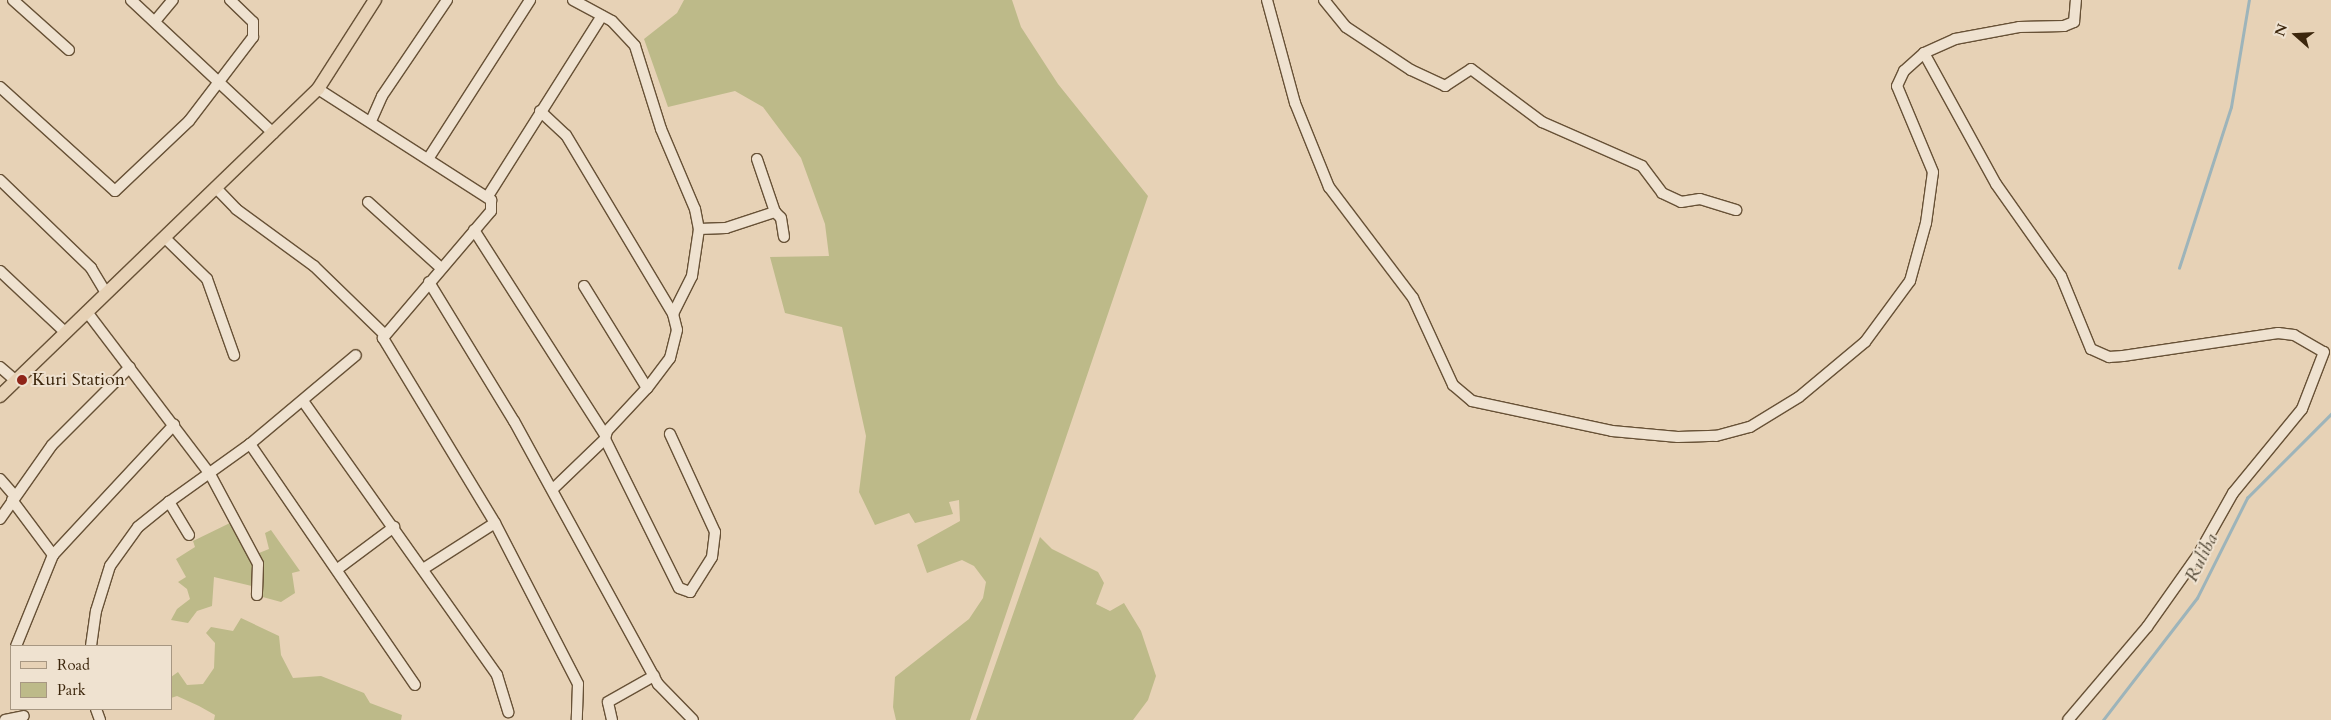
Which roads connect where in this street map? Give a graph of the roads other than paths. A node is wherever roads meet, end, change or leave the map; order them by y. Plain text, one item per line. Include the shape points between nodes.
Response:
1 (13, 0) edge
2 (131, 0) edge
3 (173, 0) edge
4 (230, 0) edge
5 (375, 0) edge
6 (447, 0) edge
7 (530, 0) edge
8 (573, 0) edge
9 (1267, 0) edge
10 (1324, 0) edge
11 (2076, 0) edge
12 (602, 16) junction
13 (156, 20) junction
14 (69, 50) dead end
15 (1924, 53) junction
16 (221, 82) junction
17 (0, 87) edge
18 (318, 89) junction
19 (540, 111) junction
20 (371, 121) junction
21 (273, 133) junction
22 (428, 159) junction
23 (757, 159) dead end
24 (0, 180) edge
25 (217, 188) junction
26 (488, 196) junction
27 (368, 202) dead end
28 (1736, 210) dead end
29 (775, 212) junction
30 (699, 229) junction
31 (474, 230) junction
32 (784, 237) dead end
33 (164, 238) junction
34 (441, 268) junction
35 (0, 271) edge
36 (429, 282) junction
37 (584, 286) dead end
38 (105, 291) junction
39 (87, 312) junction
40 (673, 314) junction
41 (64, 332) junction
42 (383, 333) junction
43 (234, 355) dead end
44 (356, 355) dead end
45 (0, 367) edge
46 (130, 367) junction
47 (15, 380) junction
48 (647, 388) junction
49 (0, 396) edge
50 (303, 401) junction
51 (174, 425) junction
52 (670, 434) dead end
53 (605, 437) junction
54 (250, 444) junction
55 (210, 474) junction
56 (0, 479) edge
57 (553, 489) junction
58 (14, 498) junction
59 (169, 502) junction
60 (0, 518) edge
61 (495, 523) junction
62 (394, 526) junction
63 (189, 535) dead end
64 (53, 555) junction
65 (339, 568) junction
66 (423, 569) junction
67 (257, 595) dead end
68 (16, 645) edge
69 (91, 645) edge
70 (654, 676) junction
71 (415, 685) dead end
72 (508, 712) dead end
73 (24, 715) edge
74 (4, 720) edge
75 (577, 720) edge
76 (612, 720) edge
77 (693, 720) edge
78 (2068, 720) edge

1 - 14 street
2 - 13 street
3 - 13 street
4 - 16 street via 256,30
5 - 18 main road
6 - 20 street via 382,96
7 - 22 street
8 - 12 street
9 - 15 street via 1295,103 1319,168 1352,220 1413,298 1462,396 1519,412 1645,436 1716,436 1766,420 1884,322 1910,281 1931,201 1932,162 1897,86 1904,71
10 - 28 street via 1346,26 1411,70 1446,86 1471,69 1542,122 1642,166 1662,193 1681,202 1700,198
11 - 15 street via 2074,22 2064,26 2019,27 1955,39
12 - 19 street
12 - 30 street via 628,37 640,55 661,129 695,209
13 - 16 street
15 - 78 street via 1996,184 2061,276 2091,349 2109,357 2123,356 2278,333 2294,336 2324,352 2302,409 2233,493 2198,555 2147,627
16 - 17 street via 189,121 115,191
16 - 21 street
18 - 20 street
18 - 21 main road
19 - 26 street
19 - 40 street via 566,135
20 - 22 street
21 - 25 main road
22 - 26 street
23 - 29 street
24 - 38 street via 85,262
25 - 33 main road
25 - 42 street via 236,209 314,266
26 - 31 street via 491,211
27 - 34 street
29 - 30 street via 726,228
29 - 32 street via 781,218
30 - 40 street via 692,276
31 - 34 street
31 - 53 street
33 - 38 main road
33 - 43 street via 208,279
34 - 36 street
35 - 41 street
36 - 42 street
36 - 57 street
37 - 48 street
38 - 39 main road
39 - 41 main road
39 - 46 street
40 - 48 street via 677,330 670,358
41 - 47 main road
42 - 61 street
44 - 50 street
45 - 47 street
46 - 51 street
46 - 58 street via 52,445
47 - 49 main road
48 - 53 street
50 - 54 street
50 - 62 street
51 - 55 street
51 - 64 street
52 - 53 street via 715,532 712,558 690,592 679,588
53 - 57 street
54 - 55 street
54 - 65 street
55 - 59 street
55 - 67 street via 258,564
56 - 58 street
57 - 70 street
58 - 60 street
58 - 64 street
59 - 63 street
59 - 69 street via 138,527 110,566 97,604
61 - 66 street
61 - 75 street via 578,684
62 - 65 street
62 - 66 street
64 - 68 street
65 - 71 street
66 - 72 street via 497,675
70 - 76 street via 608,702
70 - 77 street
73 - 74 street

